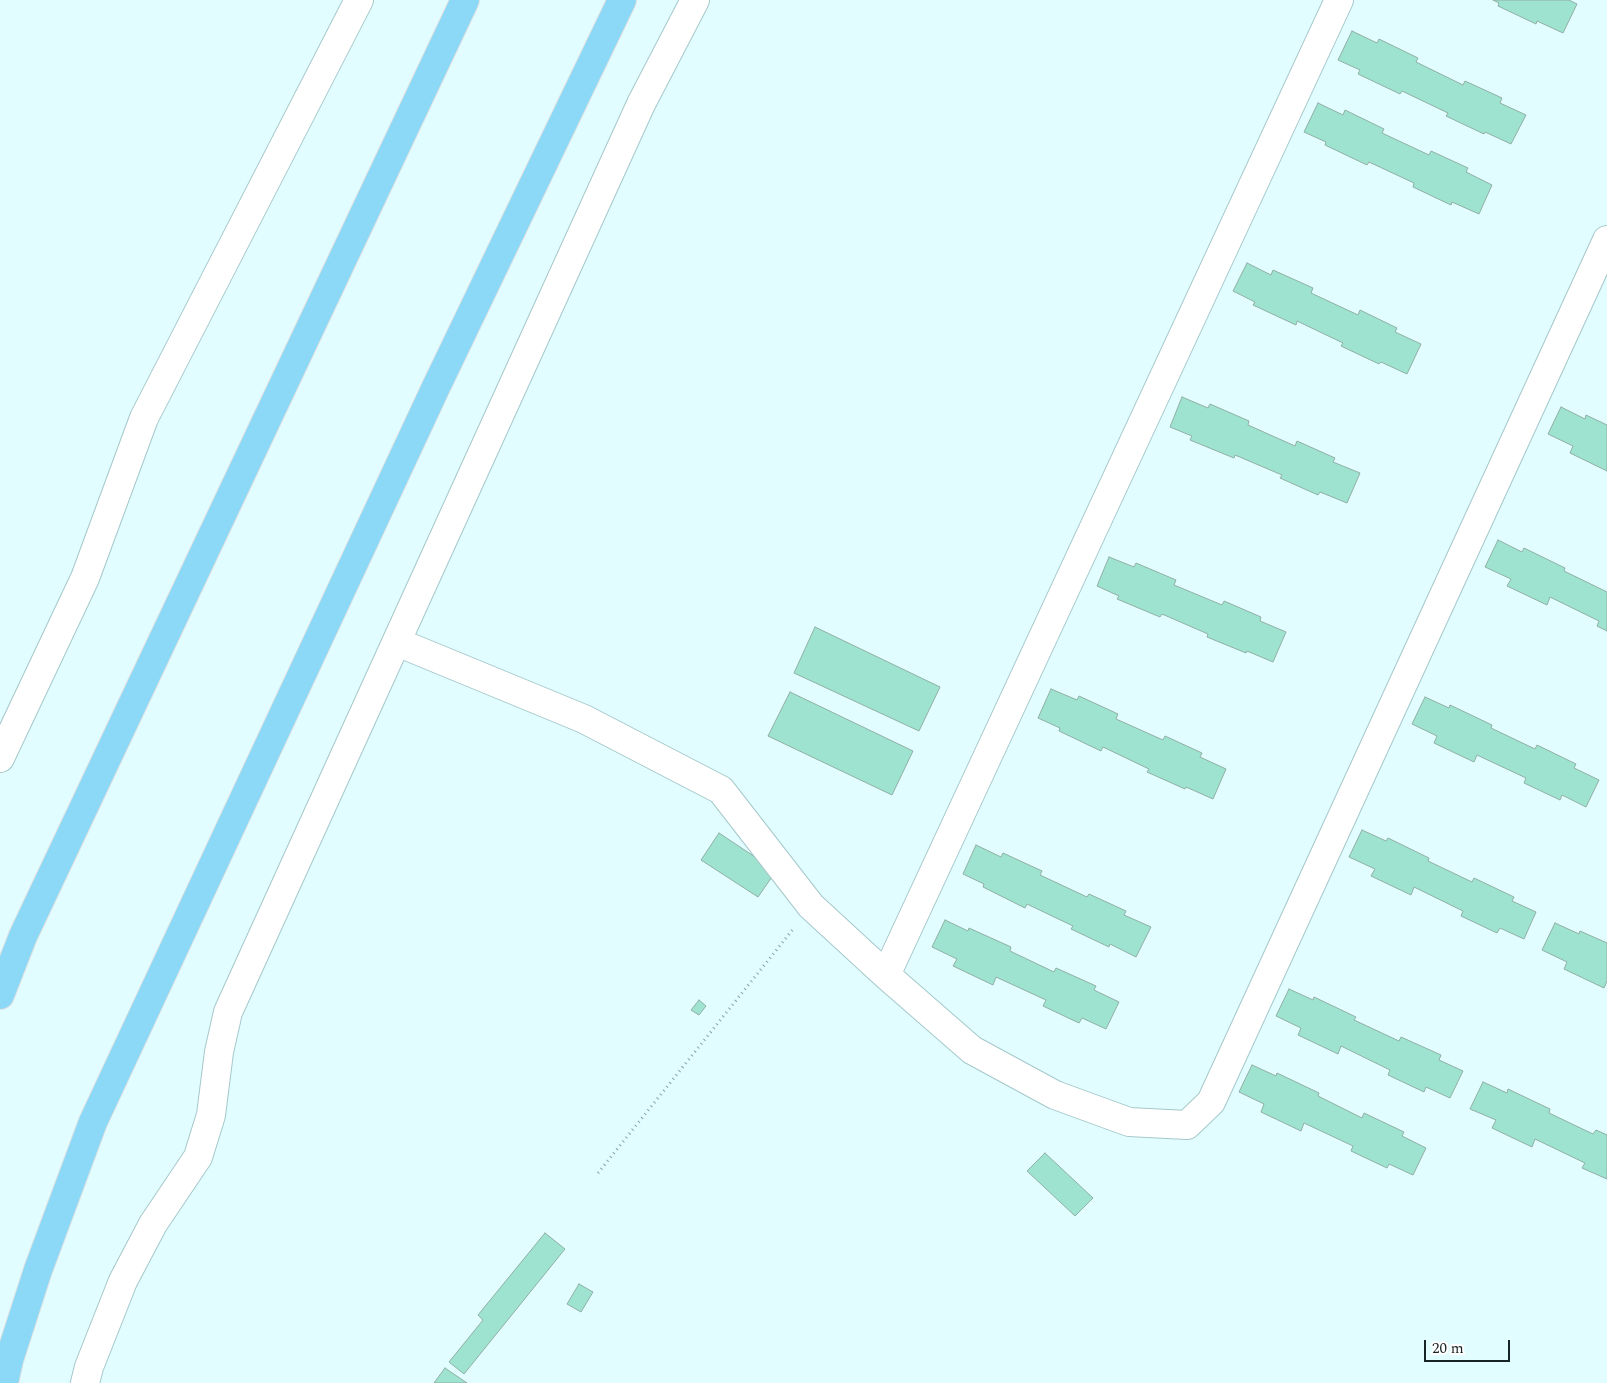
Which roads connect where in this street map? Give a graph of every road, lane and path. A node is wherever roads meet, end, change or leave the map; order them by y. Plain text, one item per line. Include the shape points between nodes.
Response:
1 (359, 0) edge
2 (465, 0) edge
3 (622, 0) edge
4 (695, 0) edge
5 (1339, 0) edge
6 (1607, 240) edge
7 (397, 642) junction
8 (0, 758) edge
9 (811, 906) junction
10 (886, 976) junction
11 (0, 995) edge
12 (598, 1173) dead end
13 (4, 1383) edge
14 (85, 1383) edge

1 - 8 street via 144,418 85,578
2 - 11 main road via 23,936
3 - 13 main road via 436,387 93,1122 38,1270
4 - 7 street via 641,104
5 - 10 street
6 - 10 street via 1211,1102 1187,1125 1129,1122 1055,1095 972,1050
7 - 9 street via 584,718 721,790
7 - 14 street via 228,1012 211,1115 198,1157 153,1224 123,1281
9 - 10 street
9 - 12 path

